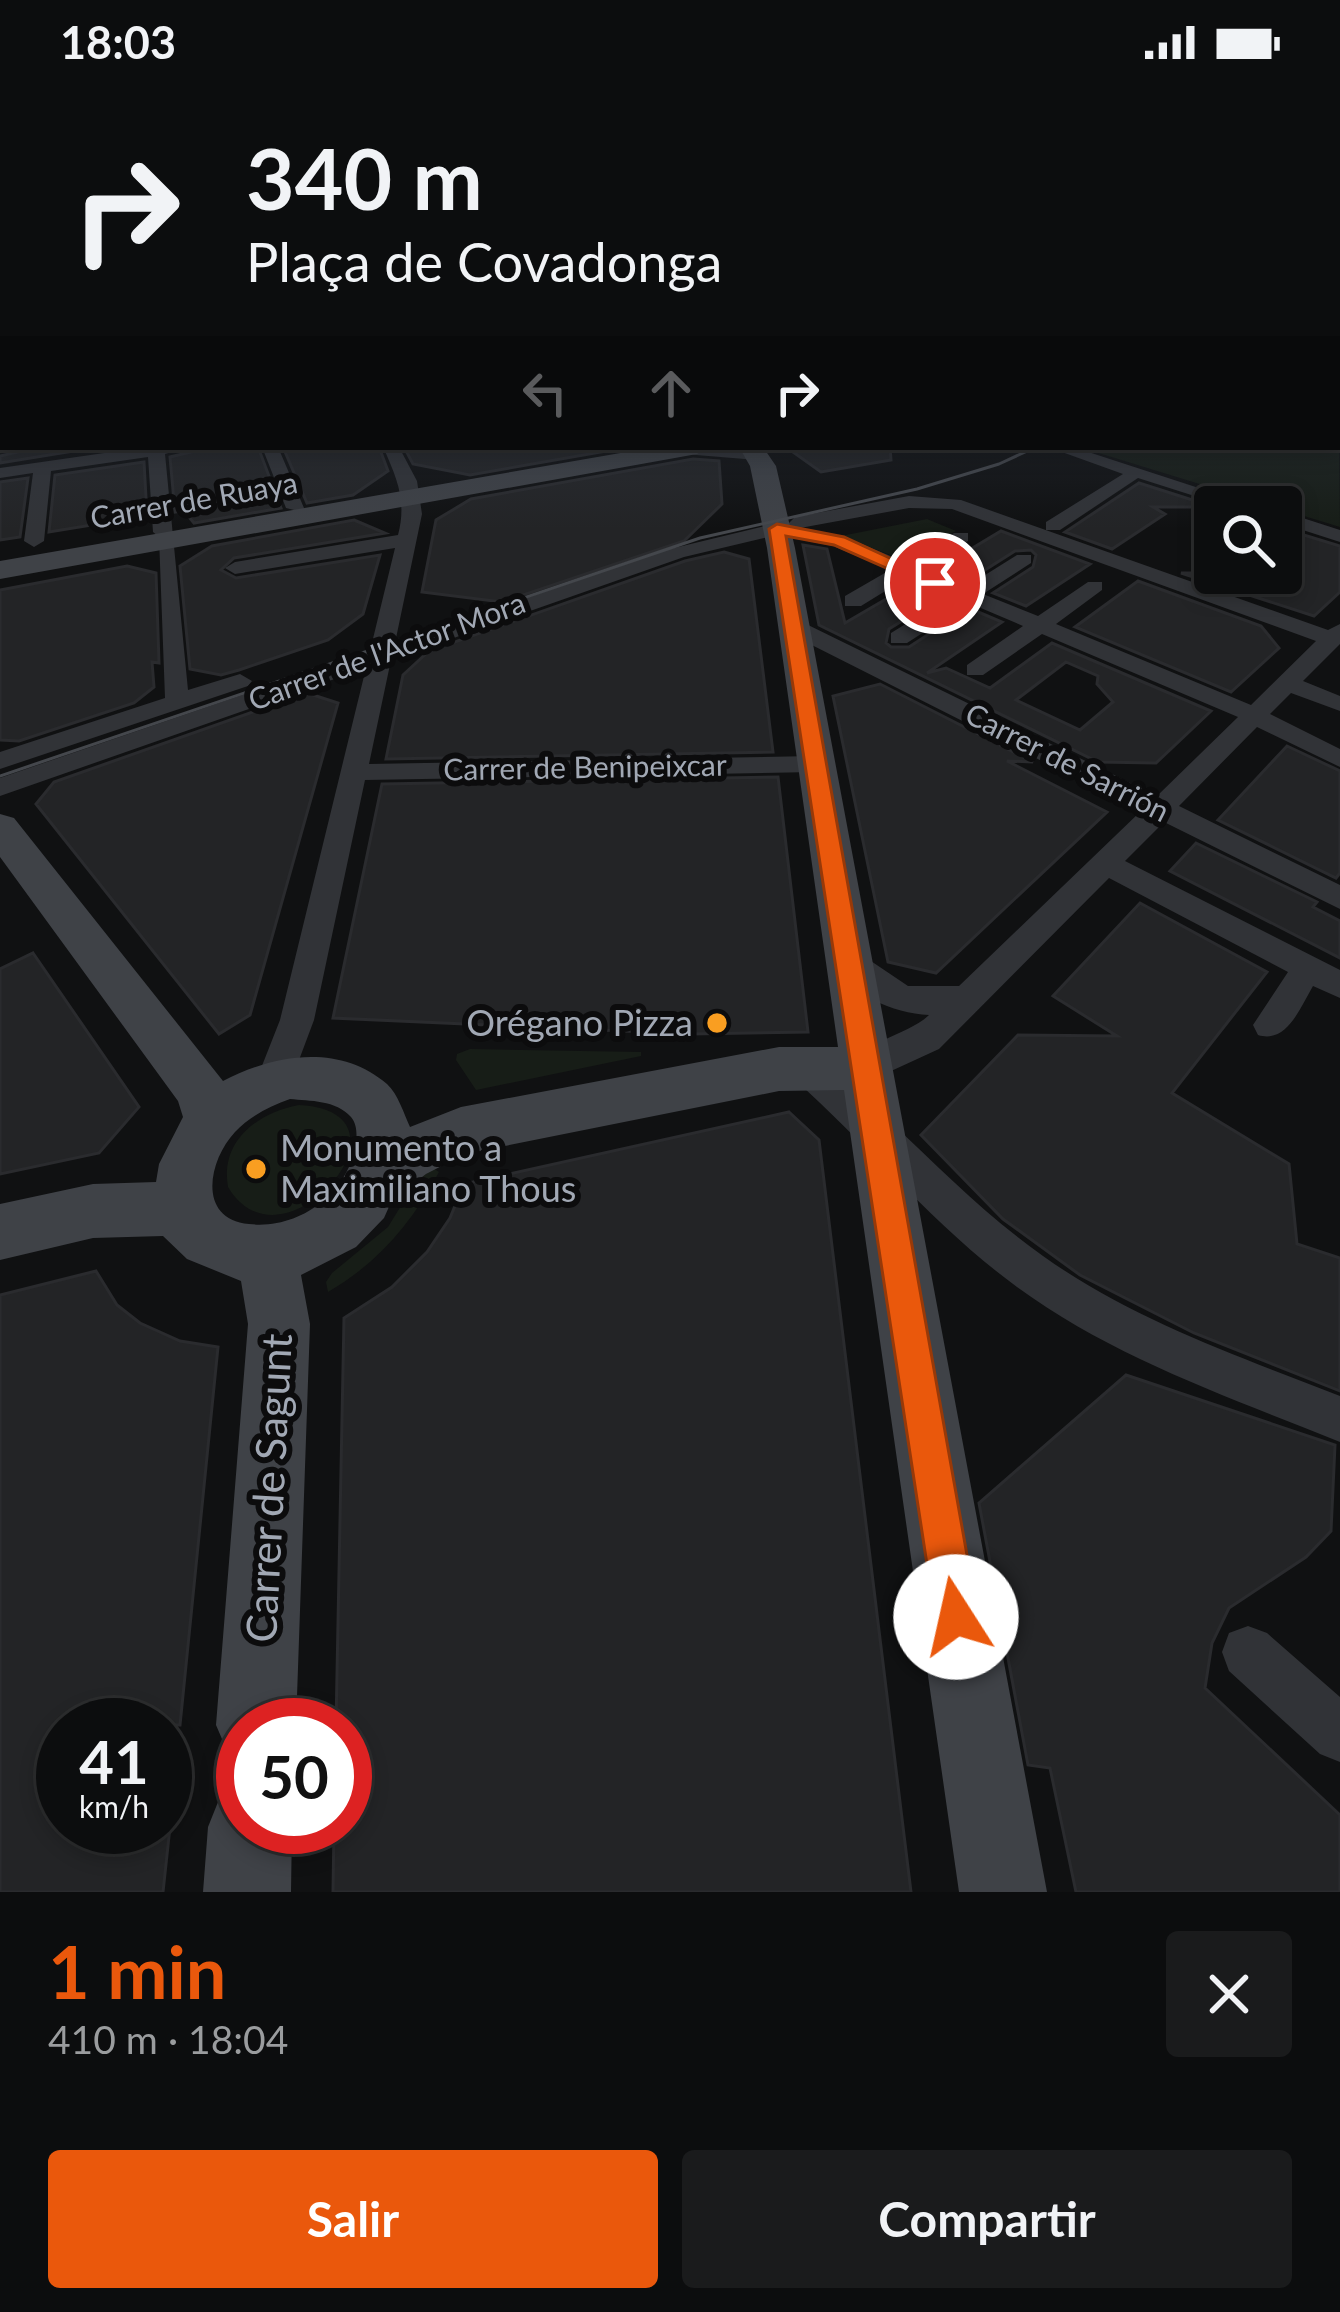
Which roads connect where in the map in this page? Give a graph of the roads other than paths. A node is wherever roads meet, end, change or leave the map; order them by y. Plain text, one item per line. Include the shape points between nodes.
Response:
1 (20, 450) dead end
2 (150, 450) edge
3 (156, 450) edge
4 (271, 450) edge
5 (393, 450) edge
6 (638, 450) edge
7 (678, 450) edge
8 (1066, 450) edge
9 (754, 451) edge
10 (0, 453) edge
11 (42, 471) dead end
12 (0, 473) edge
13 (1130, 477) dead end
14 (1194, 490) edge
15 (410, 494) junction
16 (295, 508) junction
17 (787, 523) junction
18 (1302, 524) edge
19 (1053, 526) dead end
20 (164, 536) junction
21 (1340, 536) edge
22 (962, 537) dead end
23 (406, 540) junction
24 (34, 542) dead end
25 (1024, 559) dead end
26 (0, 565) edge
27 (235, 568) dead end
28 (905, 571) junction
29 (1095, 586) dead end
30 (966, 596) junction
31 (853, 601) dead end
32 (1038, 626) junction
33 (794, 627) junction
34 (1336, 635) edge
35 (899, 638) dead end
36 (384, 643) junction
37 (975, 670) dead end
38 (1288, 684) junction
39 (177, 702) junction
40 (1340, 704) edge
41 (1255, 716) junction
42 (1340, 759) edge
43 (0, 761) edge
44 (814, 764) junction
45 (357, 772) junction
46 (0, 787) edge
47 (1161, 810) junction
48 (0, 828) edge
49 (1107, 864) junction
50 (1340, 898) edge
51 (848, 962) junction
52 (1308, 968) junction
53 (1340, 985) edge
54 (971, 996) junction
55 (1270, 1025) dead end
56 (866, 1068) junction
57 (807, 1069) junction
58 (274, 1081) junction
59 (382, 1117) junction
60 (461, 1131) junction
61 (877, 1133) junction
62 (195, 1165) junction
63 (377, 1180) junction
64 (966, 1217) junction
65 (889, 1222) junction
66 (0, 1232) edge
67 (259, 1255) junction
68 (1340, 1419) edge
69 (1247, 1652) dead end
70 (258, 1698) edge
71 (1340, 1734) edge
72 (249, 1854) edge
73 (247, 1892) edge
74 (1003, 1892) edge

1 - 10 street
2 - 12 street
3 - 20 street
4 - 16 street
5 - 15 street
6 - 15 street, Carrer de Ruaya
7 - 15 street, Carrer de Ruaya
8 - 14 street
9 - 17 street
11 - 24 street
13 - 19 street
15 - 16 street, Carrer de Ruaya
15 - 20 street, Carrer de Ruaya
15 - 23 street
16 - 20 street, Carrer de Ruaya
17 - 28 street
17 - 33 street
17 - 34 street, Carrer de l'Actor Mora via 909,502 954,503
17 - 36 street, Carrer de l'Actor Mora
18 - 21 street
20 - 26 street, Carrer de Ruaya
20 - 39 street
22 - 28 street
23 - 27 street
23 - 36 street
25 - 30 street
28 - 30 street
28 - 31 street
29 - 32 street
30 - 32 street
30 - 35 street
32 - 37 street
32 - 41 street
33 - 44 street
33 - 47 street, Carrer de Sarrión
34 - 38 street
36 - 39 street, Carrer de l'Actor Mora
36 - 45 street
36 - 46 street, Carrer de l'Actor Mora
38 - 40 street
38 - 41 street
39 - 43 street, Carrer de l'Actor Mora
41 - 42 street
41 - 47 street
44 - 45 street, Carrer de Benipeixcar
44 - 51 street
45 - 58 street via 297,1020
47 - 49 street
47 - 50 street, Carrer de Sarrión
48 - 62 street via 202,1092
49 - 52 street
49 - 54 street
51 - 54 street via 906,1001
51 - 56 street
52 - 53 street
52 - 55 street
54 - 56 street via 927,1040
56 - 57 street
56 - 61 street
57 - 60 street
57 - 61 street
58 - 59 street via 344,1083
58 - 62 street via 232,1102
59 - 60 street
59 - 63 street via 386,1156
60 - 63 street via 409,1153
61 - 64 street
61 - 65 street
62 - 66 street via 163,1207 109,1207
62 - 67 street via 196,1230 216,1245
63 - 67 street via 335,1228
64 - 65 street via 919,1193 900,1199
64 - 68 street via 1059,1292 1142,1340
65 - 74 street
67 - 70 street, Carrer de Sagunt via 279,1324
69 - 71 street
72 - 73 street

